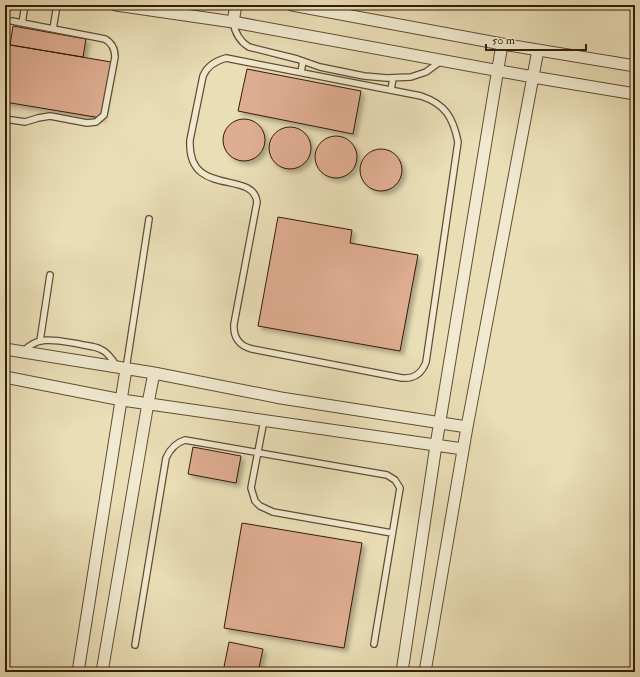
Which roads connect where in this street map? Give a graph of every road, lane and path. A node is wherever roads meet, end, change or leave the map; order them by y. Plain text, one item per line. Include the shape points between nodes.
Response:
1 (25, 5) edge
2 (57, 5) edge
3 (116, 5) edge
4 (236, 5) edge
5 (292, 5) edge
6 (12, 21) dead end
7 (233, 22) junction
8 (22, 23) junction
9 (53, 29) junction
10 (502, 44) junction
11 (538, 50) junction
12 (442, 60) junction
13 (303, 61) junction
14 (635, 66) edge
15 (497, 71) junction
16 (300, 72) junction
17 (533, 77) junction
18 (393, 78) junction
19 (391, 90) junction
20 (635, 94) edge
21 (5, 119) edge
22 (149, 219) dead end
23 (50, 276) dead end
24 (40, 341) junction
25 (5, 349) edge
26 (22, 352) junction
27 (121, 368) junction
28 (154, 373) junction
29 (5, 377) edge
30 (122, 400) junction
31 (148, 403) junction
32 (264, 420) junction
33 (440, 423) junction
34 (467, 427) junction
35 (436, 445) junction
36 (463, 449) junction
37 (258, 453) junction
38 (392, 533) junction
39 (374, 644) dead end
40 (135, 645) dead end
41 (78, 672) edge
42 (102, 672) edge
43 (402, 672) edge
44 (426, 672) edge

1 - 8 lane
2 - 9 lane
3 - 7 street
4 - 7 street
5 - 10 street
6 - 8 lane
7 - 12 street
7 - 13 lane via 236,34 249,47
8 - 9 lane
9 - 21 lane via 100,38 112,45 115,57 104,115 91,123 50,116 25,122
10 - 11 street
10 - 15 street
11 - 14 street
11 - 17 street
12 - 15 street
12 - 18 lane via 418,75
13 - 16 lane
13 - 18 lane via 364,76
15 - 17 street
15 - 33 street
16 - 19 lane
16 - 19 lane via 226,58 213,63 203,76 190,140 192,159 204,175 250,189 255,194 257,202 234,324 235,336 246,348 409,378 420,373 426,362 458,142 454,123 438,104 421,96
17 - 20 street
17 - 34 street
18 - 19 lane
22 - 27 lane
23 - 24 lane
24 - 26 lane
24 - 27 lane via 50,339 100,349
25 - 26 street
26 - 27 street
27 - 28 street
27 - 30 street
28 - 31 street
28 - 33 street via 281,398
29 - 30 street
30 - 31 street
30 - 41 street
31 - 32 street
31 - 42 street
32 - 35 street
32 - 37 lane
33 - 34 street
33 - 35 street
34 - 36 street
35 - 36 street
35 - 43 street
36 - 44 street
37 - 38 lane via 251,488 255,501 260,506 273,512
37 - 38 lane via 387,474 400,488
37 - 40 lane via 186,440 176,444 168,452
38 - 39 lane

